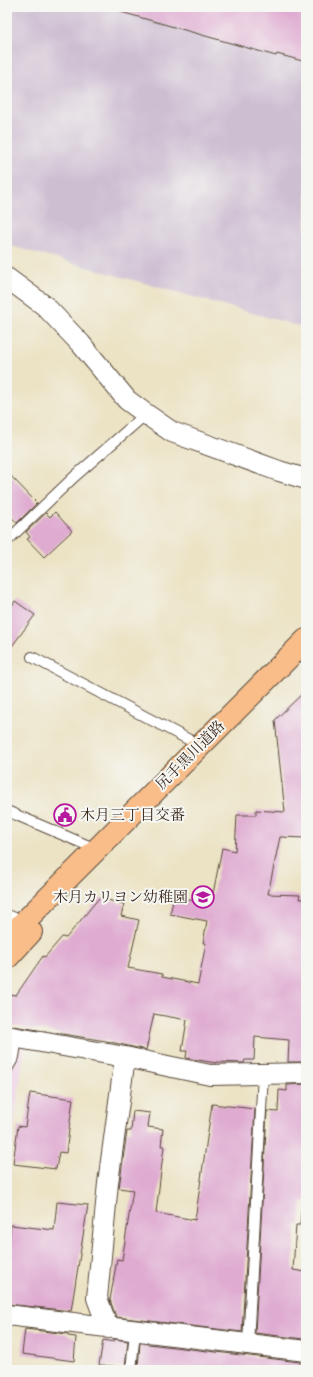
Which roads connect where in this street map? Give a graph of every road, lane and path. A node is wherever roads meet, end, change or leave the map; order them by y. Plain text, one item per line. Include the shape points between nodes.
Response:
1 (7, 278) edge
2 (146, 414) junction
3 (306, 479) edge
4 (7, 541) edge
5 (306, 640) edge
6 (32, 657) dead end
7 (306, 660) edge
8 (199, 745) junction
9 (7, 811) edge
10 (96, 849) junction
11 (15, 918) edge
12 (7, 939) edge
13 (7, 958) edge
14 (12, 1037) edge
15 (125, 1057) junction
16 (10, 1059) edge
17 (7, 1069) edge
18 (306, 1073) edge
19 (263, 1074) junction
20 (7, 1316) edge
21 (108, 1328) junction
22 (135, 1332) junction
23 (248, 1344) junction
24 (306, 1351) edge
25 (131, 1370) edge

1 - 2 street via 44,306 81,344 127,400
2 - 3 street via 172,432
2 - 4 lane via 74,477
5 - 8 main road, 尻手黒川道路
6 - 8 lane
7 - 13 main road, 尻手黒川道路
8 - 10 main road, 尻手黒川道路
9 - 10 lane
10 - 11 main road, 尻手黒川道路
11 - 12 main road, 尻手黒川道路
14 - 15 street
14 - 16 lane
15 - 19 street via 210,1075
15 - 21 street via 108,1183 97,1298
16 - 17 lane
18 - 19 street
19 - 23 lane
20 - 21 street
21 - 22 street
22 - 23 street
22 - 25 lane
23 - 24 street

